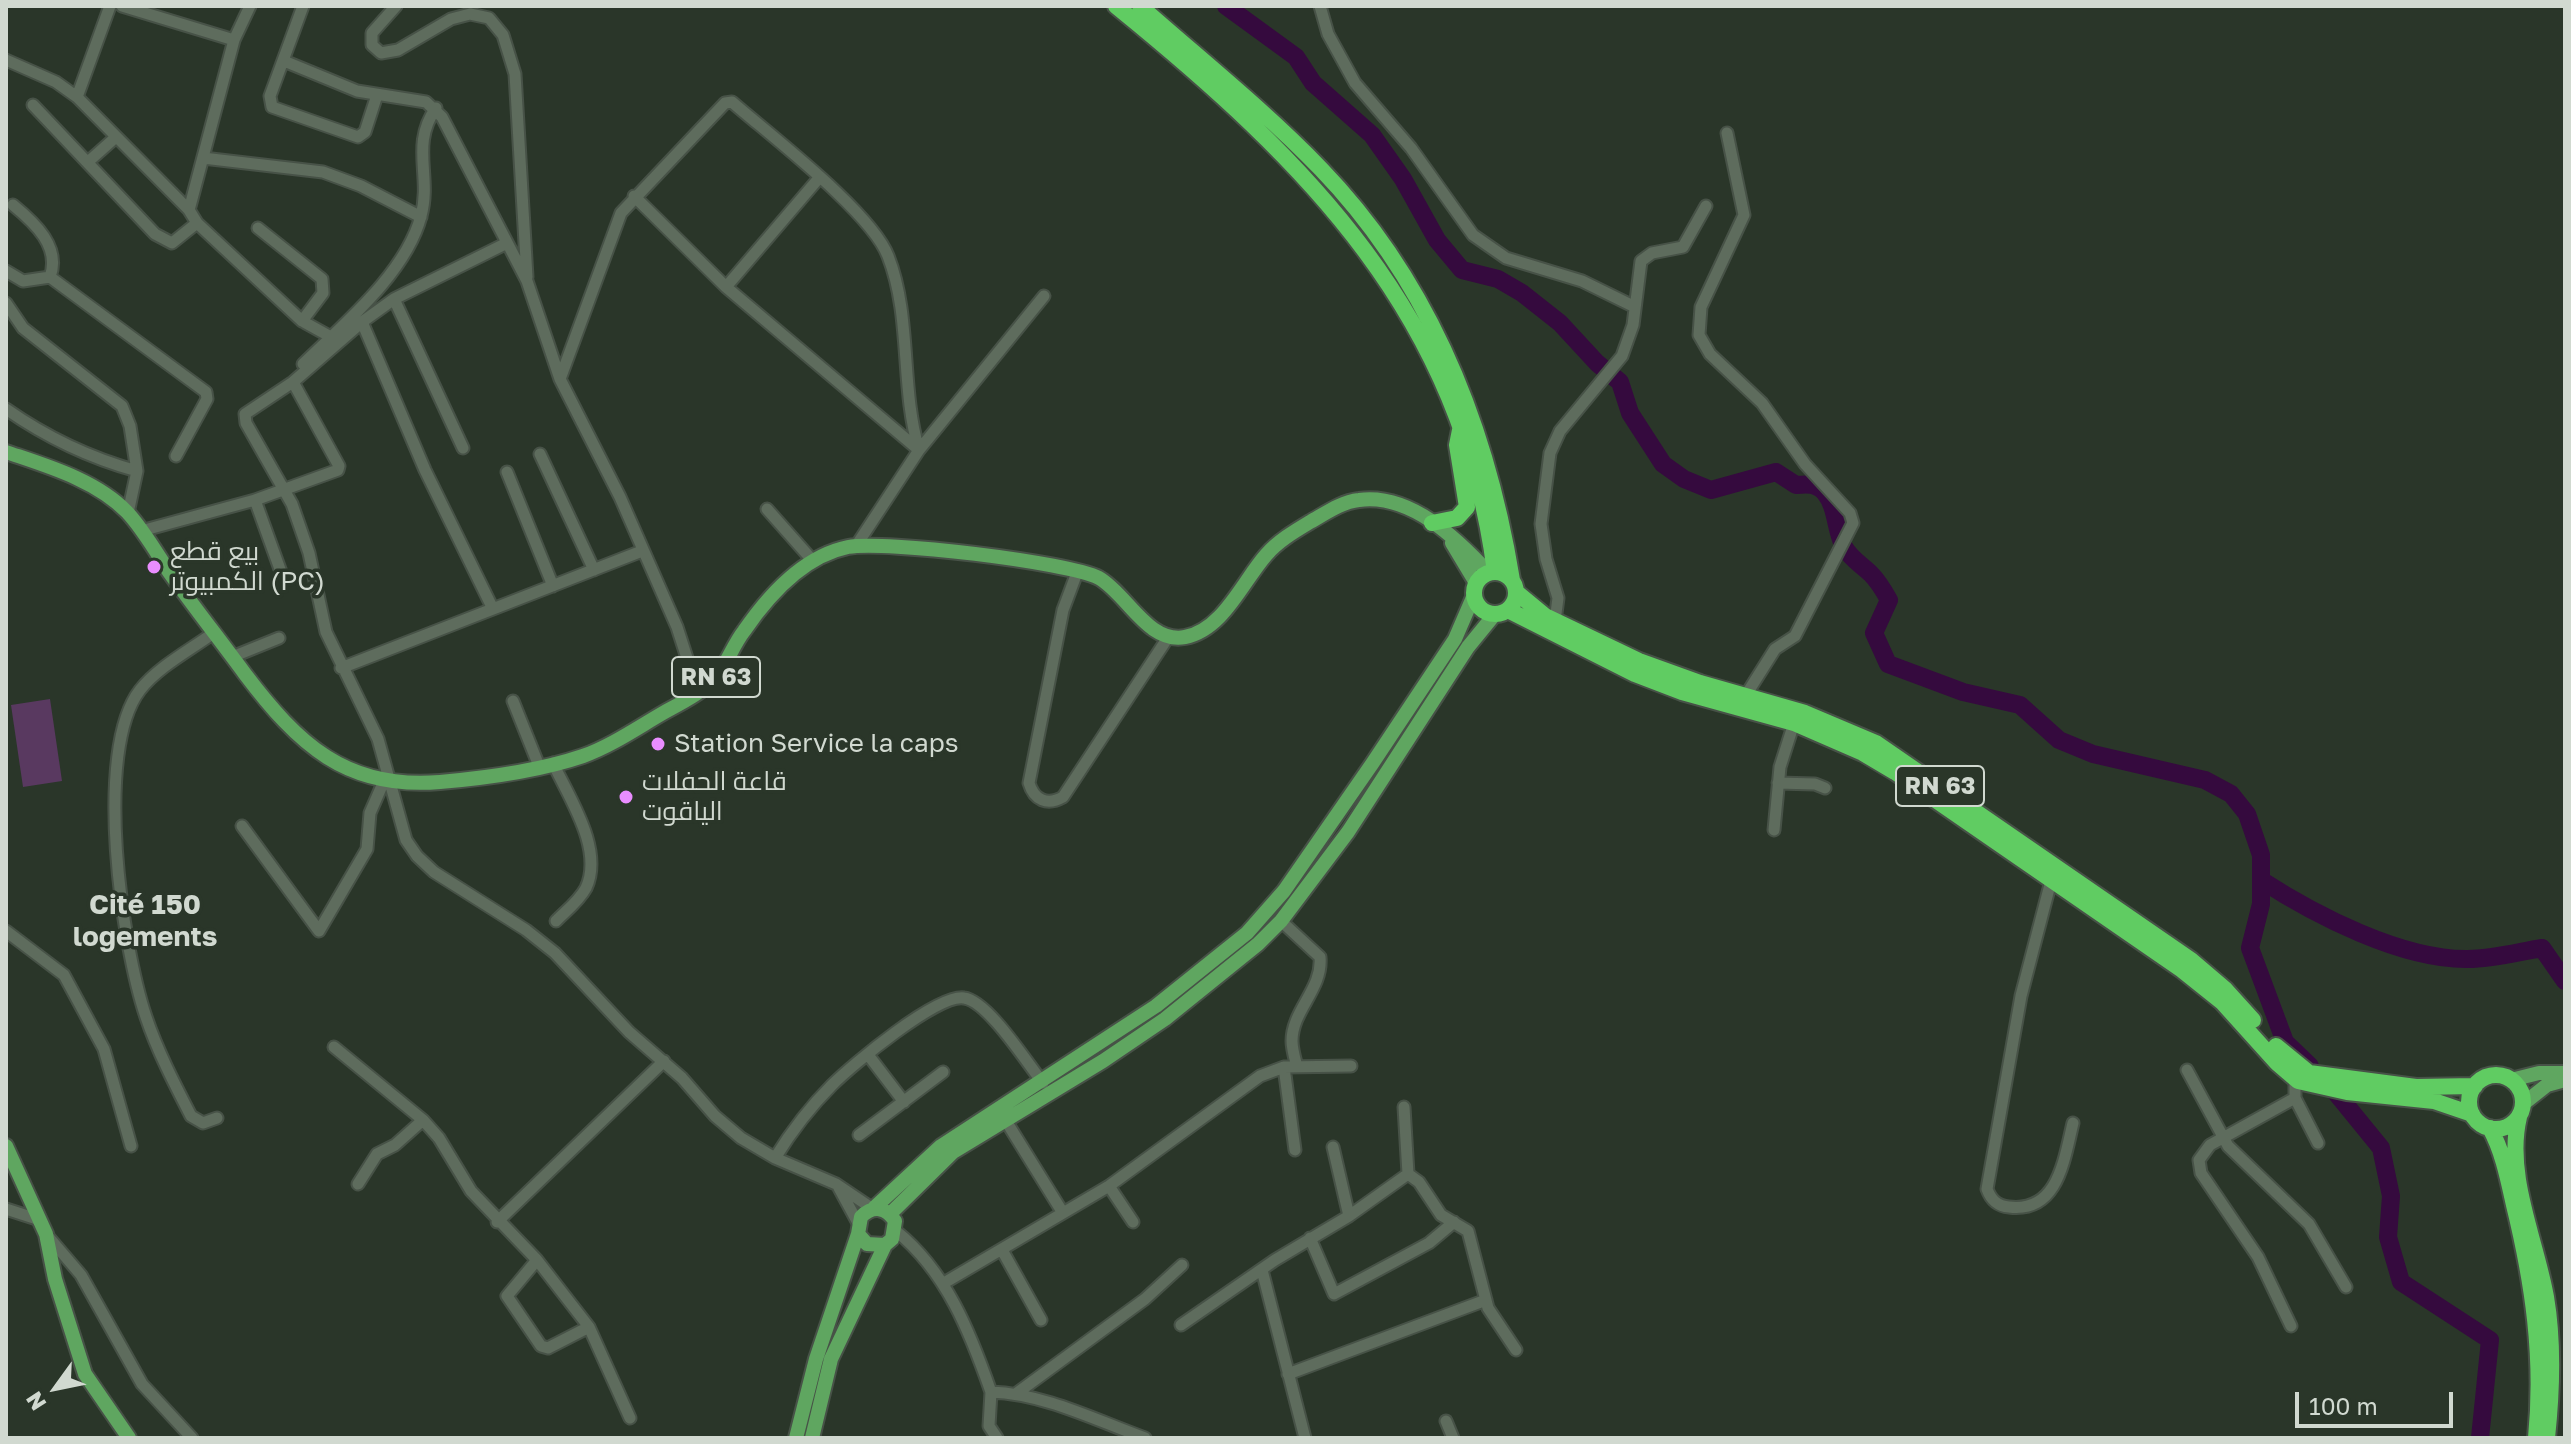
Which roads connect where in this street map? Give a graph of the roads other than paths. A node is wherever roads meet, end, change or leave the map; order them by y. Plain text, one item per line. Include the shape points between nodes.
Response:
1 (110, 6) edge
2 (122, 6) edge
3 (250, 6) edge
4 (303, 6) edge
5 (396, 6) edge
6 (1116, 6) edge
7 (1140, 6) edge
8 (1320, 6) edge
9 (234, 40) junction
10 (6, 60) edge
11 (284, 61) junction
12 (377, 95) junction
13 (77, 97) junction
14 (33, 105) dead end
15 (436, 108) junction
16 (1727, 133) dead end
17 (116, 137) junction
18 (203, 158) junction
19 (89, 161) junction
20 (819, 178) junction
21 (634, 196) junction
22 (13, 205) dead end
23 (1706, 206) dead end
24 (189, 210) junction
25 (421, 217) junction
26 (197, 223) junction
27 (258, 228) dead end
28 (507, 243) junction
29 (6, 271) edge
30 (50, 277) junction
31 (527, 281) junction
32 (726, 287) junction
33 (1044, 296) dead end
34 (394, 299) junction
35 (6, 303) edge
36 (1635, 307) junction
37 (302, 321) junction
38 (362, 322) junction
39 (331, 337) junction
40 (560, 379) junction
41 (293, 382) junction
42 (270, 395) junction
43 (6, 409) edge
44 (1461, 424) junction
45 (463, 448) dead end
46 (919, 450) junction
47 (6, 452) edge
48 (540, 454) dead end
49 (176, 456) dead end
50 (137, 471) junction
51 (507, 472) dead end
52 (286, 491) junction
53 (255, 500) junction
54 (767, 509) dead end
55 (128, 513) junction
56 (1437, 526) junction
57 (141, 531) junction
58 (856, 546) junction
59 (642, 551) junction
60 (813, 561) junction
61 (594, 570) junction
62 (1078, 570) junction
63 (281, 572) dead end
64 (1484, 581) junction
65 (553, 586) junction
66 (1514, 586) junction
67 (493, 609) junction
68 (1501, 612) junction
69 (1555, 621) junction
70 (212, 634) junction
71 (1169, 636) junction
72 (279, 638) dead end
73 (232, 657) junction
74 (341, 668) junction
75 (698, 692) junction
76 (1746, 695) junction
77 (513, 701) dead end
78 (1794, 723) junction
79 (546, 764) junction
80 (386, 782) junction
81 (1778, 783) junction
82 (1825, 788) dead end
83 (242, 826) dead end
84 (1774, 830) dead end
85 (2051, 881) junction
86 (1273, 903) junction
87 (1284, 917) junction
88 (556, 921) dead end
89 (6, 931) edge
90 (334, 1047) dead end
91 (869, 1056) junction
92 (664, 1061) junction
93 (1351, 1066) dead end
94 (1290, 1067) junction
95 (2187, 1070) dead end
96 (943, 1072) dead end
97 (2565, 1073) edge
98 (2511, 1080) junction
99 (2565, 1080) edge
100 (1043, 1083) junction
101 (2301, 1083) junction
102 (2348, 1086) junction
103 (2475, 1086) junction
104 (904, 1102) junction
105 (1404, 1107) dead end
106 (2521, 1110) junction
107 (2472, 1114) junction
108 (217, 1118) dead end
109 (423, 1120) junction
110 (1006, 1121) junction
111 (2073, 1123) dead end
112 (2490, 1128) junction
113 (859, 1135) dead end
114 (2223, 1138) junction
115 (2318, 1143) dead end
116 (6, 1146) edge
117 (131, 1146) dead end
118 (1333, 1147) dead end
119 (1295, 1150) dead end
120 (775, 1158) junction
121 (1408, 1174) junction
122 (358, 1184) dead end
123 (836, 1184) junction
124 (1109, 1186) junction
125 (874, 1208) junction
126 (6, 1209) edge
127 (1063, 1213) junction
128 (890, 1214) junction
129 (1349, 1216) junction
130 (497, 1222) junction
131 (1133, 1222) dead end
132 (1454, 1222) junction
133 (43, 1227) junction
134 (858, 1228) junction
135 (896, 1231) junction
136 (1310, 1238) junction
137 (885, 1245) junction
138 (1002, 1250) junction
139 (537, 1260) junction
140 (1182, 1265) dead end
141 (1262, 1270) junction
142 (944, 1283) junction
143 (2346, 1287) dead end
144 (1486, 1300) junction
145 (1041, 1320) dead end
146 (1181, 1325) dead end
147 (2291, 1326) dead end
148 (589, 1327) junction
149 (1516, 1350) dead end
150 (1288, 1374) junction
151 (991, 1392) junction
152 (1017, 1393) junction
153 (630, 1418) dead end
154 (1446, 1421) dead end
155 (129, 1438) edge
156 (192, 1438) edge
157 (796, 1438) edge
158 (812, 1438) edge
159 (997, 1438) edge
160 (1145, 1438) edge
161 (1305, 1438) edge
162 (1453, 1438) edge
163 (2536, 1438) edge
164 (2547, 1438) edge

1 - 13 street
2 - 9 street
3 - 9 street
4 - 11 street
5 - 31 street via 372,33 372,45 381,53 398,50 451,19 470,14 489,18 503,35 515,74
6 - 44 highway via 1293,164 1356,235 1411,317
7 - 66 highway via 1322,170 1399,267 1439,337 1470,410
8 - 36 street via 1328,34 1355,83 1411,148 1473,235 1506,258 1582,281
9 - 18 street
10 - 13 street
11 - 12 street via 323,81
11 - 12 street via 271,104 322,125 361,136
12 - 15 street via 414,98
13 - 17 street
14 - 19 street
15 - 25 street via 423,128
15 - 28 street
16 - 76 street via 1744,215 1698,314 1699,335 1710,354 1762,403 1853,523 1795,636 1775,649
17 - 19 street
17 - 24 street
18 - 24 street
18 - 25 street via 323,172
19 - 26 street via 167,243
20 - 21 street via 729,102
20 - 32 street
20 - 46 street via 878,236 889,257 909,417
21 - 32 street
21 - 40 street via 615,228
22 - 30 street via 33,221 51,248
23 - 36 street via 1683,247 1643,259
24 - 26 street
25 - 39 street via 368,301
26 - 37 street
27 - 37 street via 322,279 323,293
28 - 31 street
28 - 34 street
29 - 30 street via 23,281
30 - 49 street via 208,395
31 - 40 street
32 - 46 street
33 - 46 street
34 - 38 street
34 - 45 street
35 - 50 street via 23,328 122,406
36 - 69 street via 1622,356 1556,438 1543,490 1542,536 1557,592
37 - 39 street
38 - 41 street
38 - 67 street via 425,470
39 - 42 street
40 - 59 street
41 - 42 street
41 - 52 street via 339,468
42 - 52 street via 249,409 246,423
43 - 50 street via 64,444
44 - 56 highway via 1457,445 1467,507
44 - 64 highway via 1486,512
46 - 58 street
47 - 55 main road, RN 63 via 89,485
48 - 61 street
50 - 55 street
51 - 65 street
52 - 53 street
52 - 74 street
53 - 57 street
53 - 63 street
54 - 60 street
55 - 57 main road, RN 63
56 - 64 main road
56 - 71 main road via 1386,501 1362,499 1336,507 1277,544 1198,634
57 - 70 main road, RN 63
58 - 60 main road, RN 63
58 - 62 main road, RN 63 via 942,550
59 - 61 street
59 - 75 street via 677,627
60 - 75 main road, RN 63 via 766,602 716,677
61 - 65 street
62 - 71 main road, RN 63 via 1112,587 1160,634
62 - 71 street via 1063,610 1029,783 1041,801 1063,797
64 - 66 highway
64 - 68 highway via 1481,609
64 - 86 main road via 1446,652
65 - 67 street
66 - 68 highway
66 - 69 highway, RN 63
67 - 74 street
68 - 78 highway via 1657,683
68 - 87 main road via 1474,638 1348,832
69 - 76 highway, RN 63 via 1639,661
70 - 73 main road, RN 63
70 - 108 street via 141,689 128,712 113,795 124,926 146,1017 191,1116 203,1123
72 - 73 street
73 - 80 main road, RN 63 via 269,707 315,751 339,766
74 - 80 street via 378,739
75 - 79 main road, RN 63 via 621,738
76 - 101 highway, RN 63 via 1842,726 1920,772 2191,960 2234,998 2290,1061
77 - 79 street
78 - 81 street
78 - 85 highway, RN 63 via 1895,772
79 - 80 main road, RN 63 via 439,782
79 - 88 street via 588,841 590,863 584,891
80 - 83 street via 370,813 367,849 319,931
80 - 92 street via 417,856 555,953 629,1032
81 - 82 street
81 - 84 street
85 - 101 highway, RN 63 via 2210,992
85 - 111 street via 2021,996 1987,1189 1992,1200 2025,1209 2043,1200 2060,1174
86 - 87 main road
86 - 100 main road via 1197,976
87 - 94 street via 1320,957 1319,976 1295,1028
87 - 110 main road via 1233,966 1165,1019
89 - 117 street via 64,975 104,1049
90 - 109 street
91 - 100 street via 943,1003 965,998 984,1009
91 - 104 street
91 - 120 street via 833,1084
92 - 120 street via 724,1123
92 - 130 street
93 - 94 street
94 - 119 street
94 - 124 street via 1260,1076
95 - 114 street
96 - 104 street
97 - 98 main road
98 - 103 highway via 2492,1076
98 - 106 highway via 2520,1090
99 - 106 main road via 2547,1085
100 - 125 main road via 941,1146
101 - 102 highway
101 - 114 street
101 - 115 street
102 - 103 highway
102 - 107 highway via 2434,1101
103 - 107 highway
104 - 113 street
105 - 121 street
106 - 112 highway via 2508,1126
106 - 164 highway via 2517,1169 2551,1331
107 - 112 highway
109 - 122 street via 377,1154
109 - 130 street
110 - 127 street
110 - 128 main road via 953,1152
112 - 163 highway via 2504,1162 2536,1310
114 - 143 street via 2234,1155 2309,1224
114 - 147 street via 2201,1154 2201,1173 2253,1248
116 - 133 main road
118 - 129 street
120 - 123 street
121 - 129 street
121 - 132 street via 1441,1215
123 - 125 street
123 - 134 street
124 - 127 street
124 - 131 street
125 - 128 main road
125 - 134 main road via 865,1212
126 - 133 street
127 - 138 street
128 - 135 main road
129 - 136 street
130 - 139 street
132 - 136 street via 1429,1243 1334,1294
132 - 144 street via 1468,1231
133 - 155 main road via 85,1374
133 - 156 street via 81,1275 142,1384
134 - 137 main road via 867,1244
134 - 157 main road
135 - 137 main road
135 - 142 street
136 - 141 street
137 - 158 main road via 831,1359
138 - 142 street
138 - 145 street
139 - 148 street
139 - 148 street via 507,1296 541,1346 548,1348
140 - 152 street via 1145,1299
141 - 146 street
141 - 150 street
142 - 151 street
144 - 149 street
144 - 150 street
148 - 153 street
150 - 161 street
151 - 152 street
151 - 159 street via 989,1426
152 - 160 street
154 - 162 street

